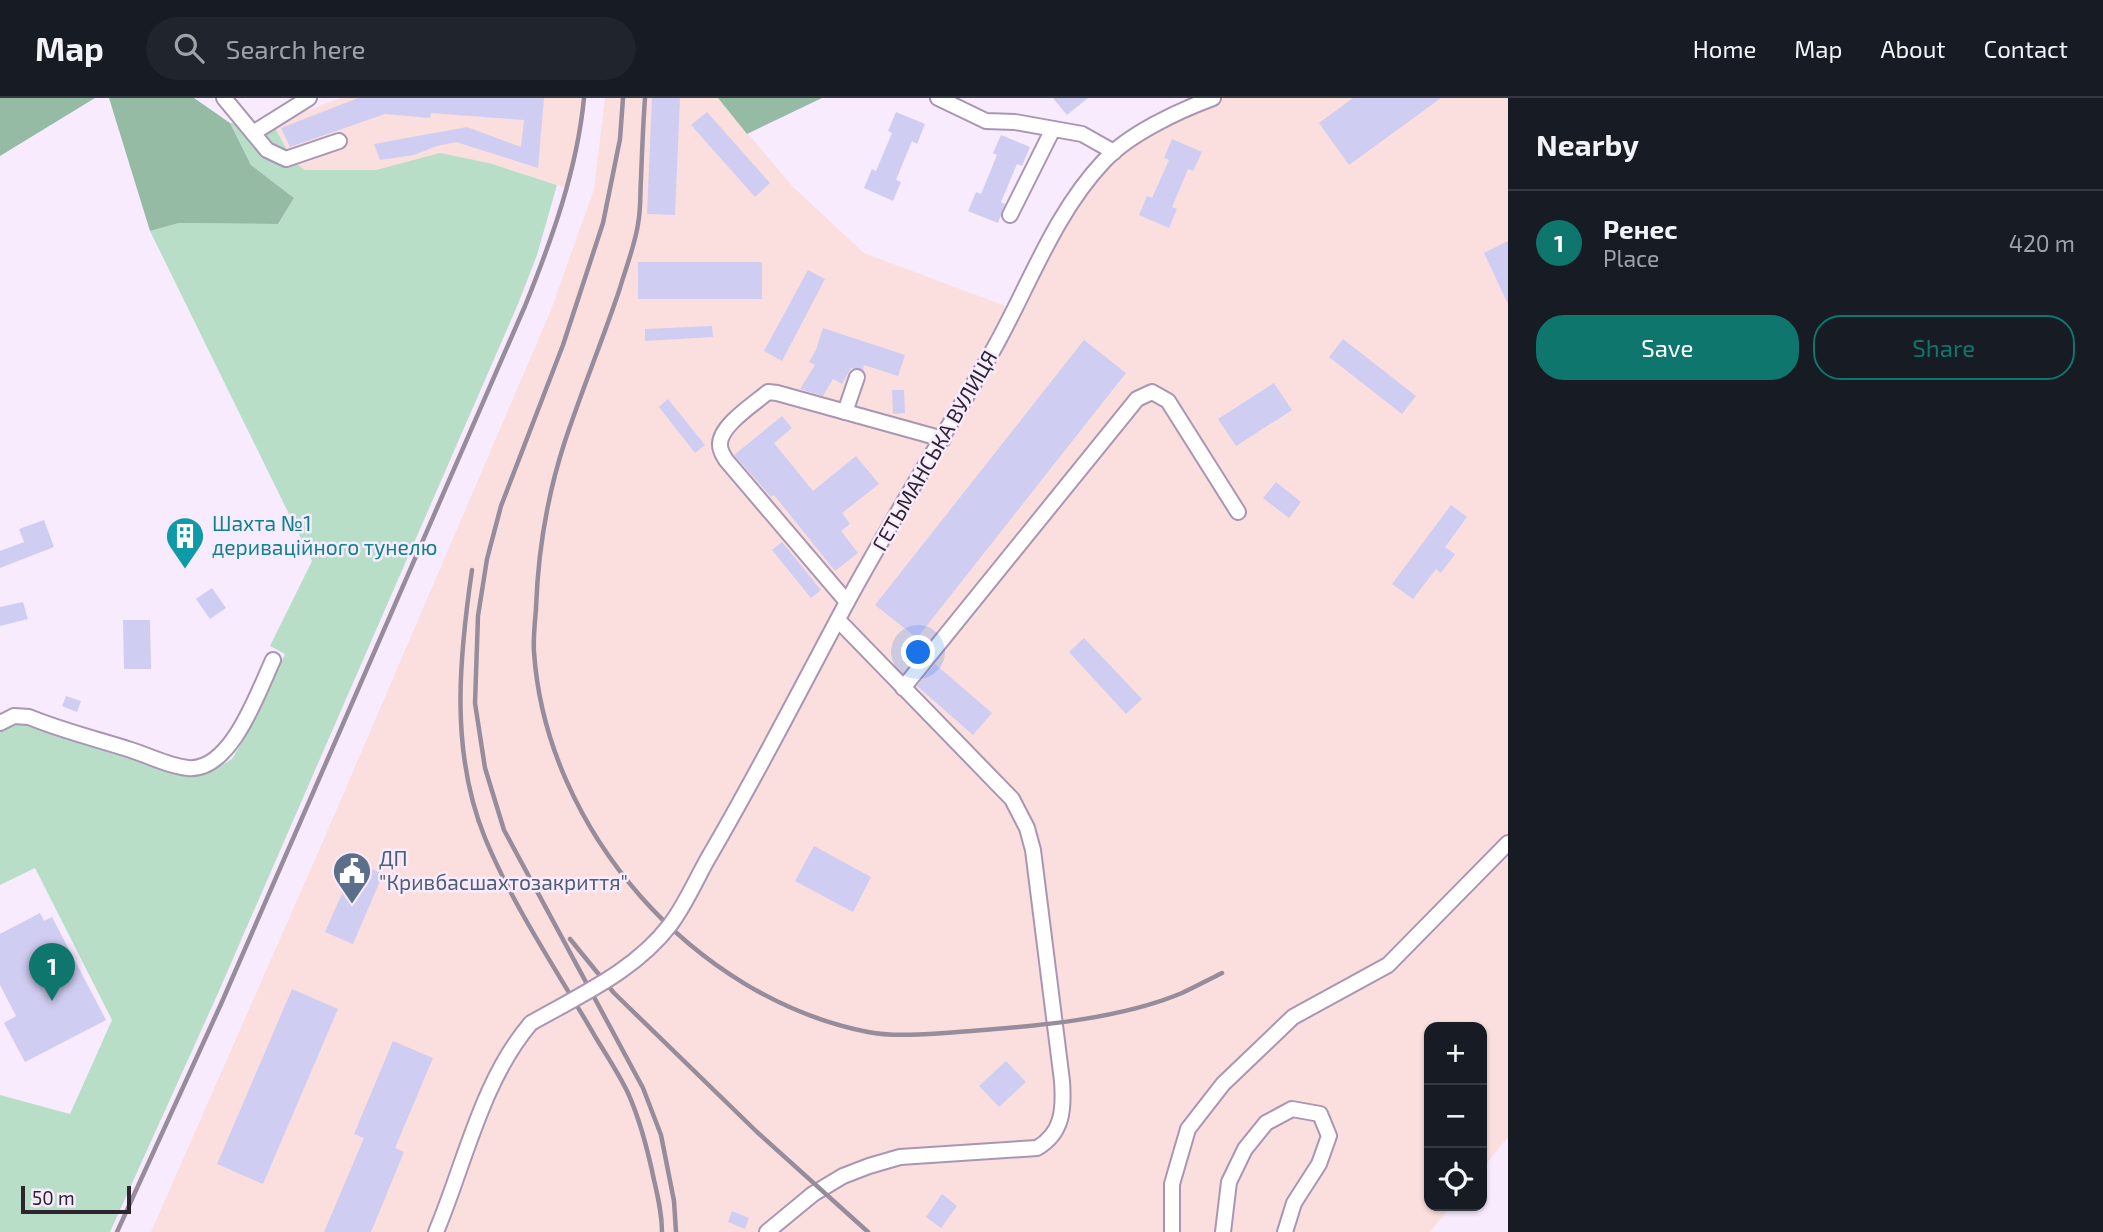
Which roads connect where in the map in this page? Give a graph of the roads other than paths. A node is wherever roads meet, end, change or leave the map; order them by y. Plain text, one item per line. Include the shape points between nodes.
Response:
1 (224, 98) edge
2 (309, 98) edge
3 (938, 98) edge
4 (1213, 98) edge
5 (1191, 102) edge
6 (1053, 129) junction
7 (253, 133) junction
8 (339, 141) dead end
9 (1114, 152) junction
10 (1010, 215) dead end
11 (856, 377) dead end
12 (845, 412) junction
13 (943, 439) junction
14 (1238, 512) dead end
15 (847, 602) junction
16 (838, 620) junction
17 (273, 660) dead end
18 (903, 688) junction
19 (0, 723) edge
20 (1508, 843) edge
21 (436, 1232) edge
22 (767, 1232) edge
23 (1172, 1232) edge
24 (1223, 1232) edge
25 (1284, 1232) edge

1 - 7 street
2 - 7 street
3 - 6 street via 986,121
4 - 5 street, ГЕТЬМАНСЬКА ВУЛИЦЯ
5 - 9 street, ГЕТЬМАНСЬКА ВУЛИЦЯ
6 - 9 street via 1082,134
6 - 10 street
7 - 8 street via 267,150 286,159
9 - 13 street, ГЕТЬМАНСЬКА ВУЛИЦЯ via 1058,223 1016,310
11 - 12 street
12 - 13 street
12 - 15 street via 768,392 725,429 720,450
13 - 15 street, ГЕТЬМАНСЬКА ВУЛИЦЯ
14 - 18 street via 1168,401 1152,392 1137,400
15 - 16 street, ГЕТЬМАНСЬКА ВУЛИЦЯ
16 - 18 street
16 - 21 street, ГЕТЬМАНСЬКА ВУЛИЦЯ, bridge via 752,784 671,924 618,974 531,1023 516,1041 498,1072
17 - 19 street via 238,733 223,753 190,768 29,717 14,716
18 - 22 street via 1012,799 1027,828 1062,1081 1062,1116 1049,1141 1037,1148 900,1157 843,1176
20 - 23 street via 1388,965 1293,1017 1223,1084 1188,1129 1171,1184
24 - 25 street via 1229,1182 1245,1149 1266,1123 1292,1109 1320,1114 1329,1136 1320,1164 1294,1203

